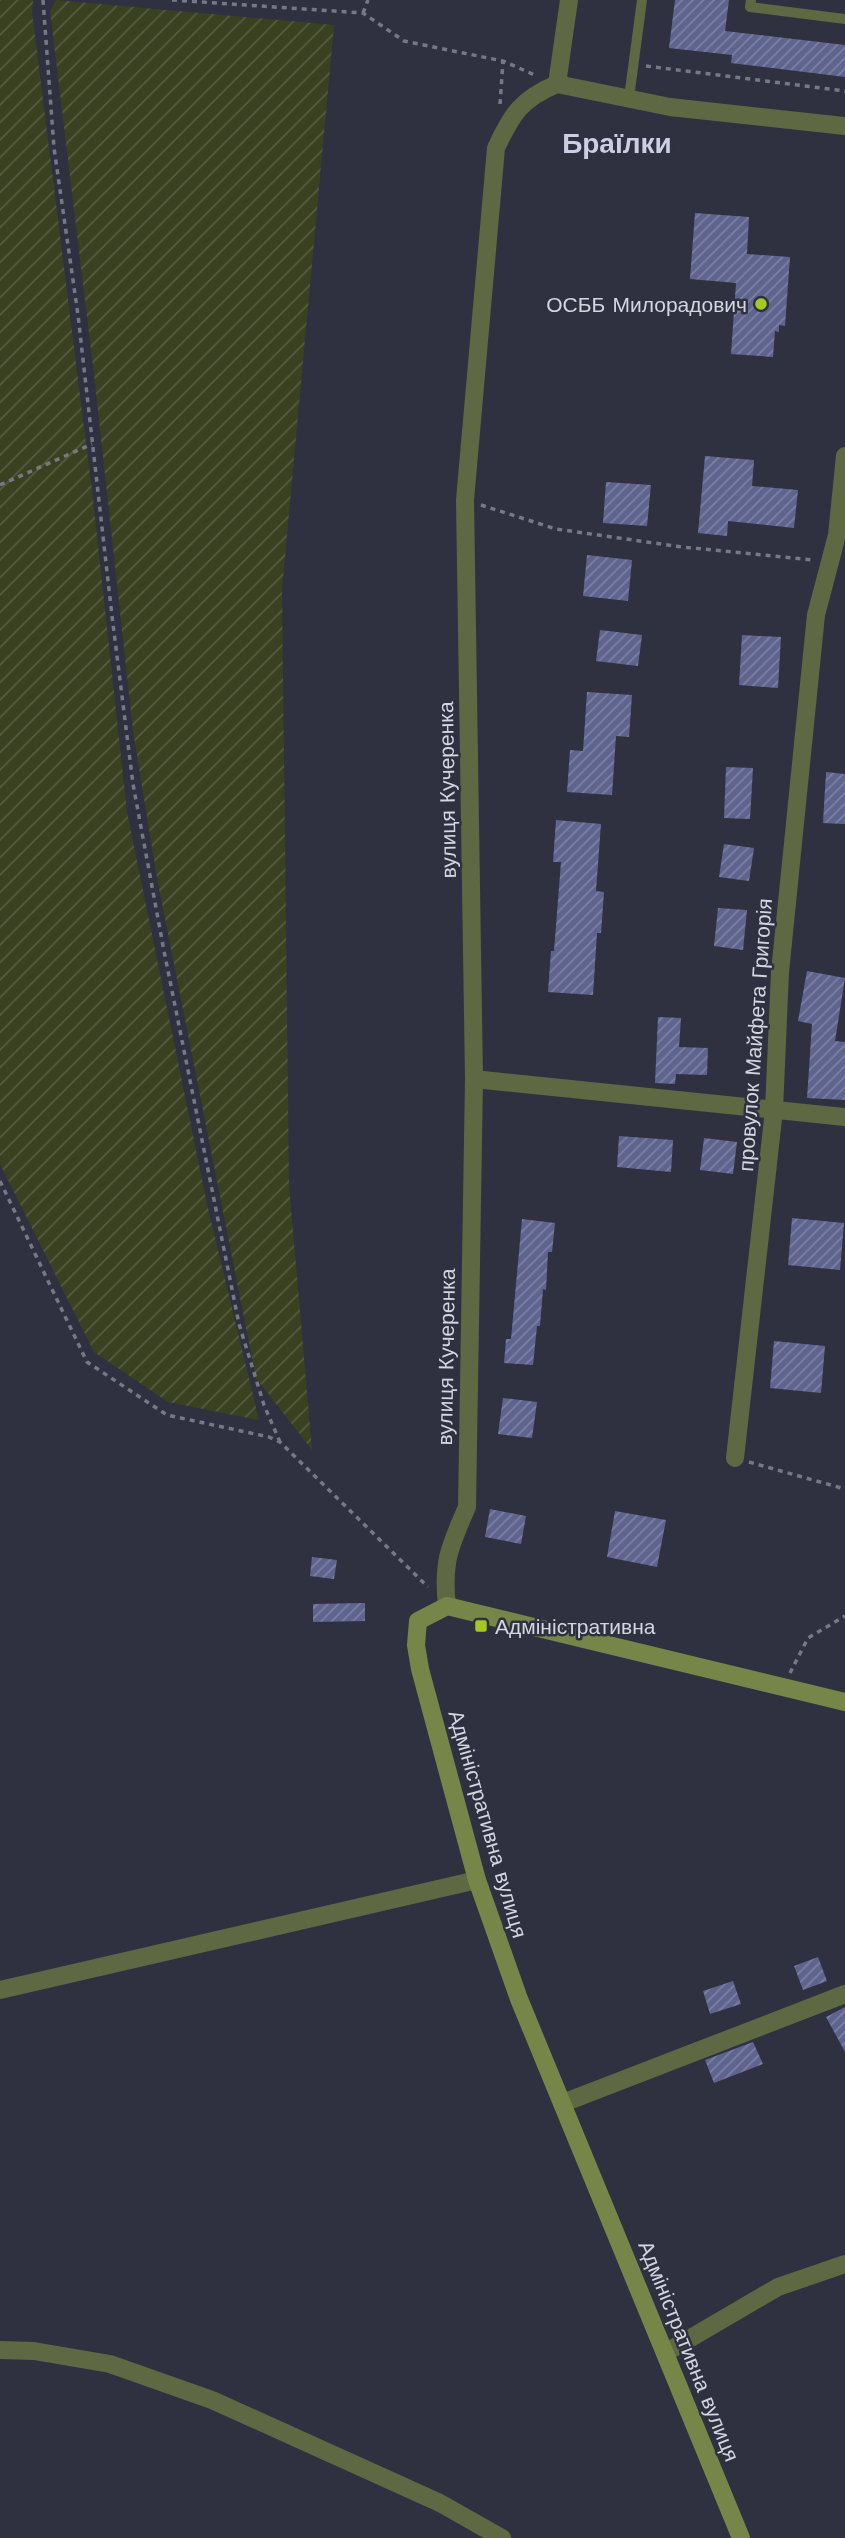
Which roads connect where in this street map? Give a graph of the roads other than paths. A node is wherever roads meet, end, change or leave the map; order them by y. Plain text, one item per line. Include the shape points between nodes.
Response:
1 (569, 0) edge
2 (642, 0) edge
3 (751, 0) edge
4 (845, 19) edge
5 (556, 84) junction
6 (629, 98) junction
7 (845, 126) edge
8 (845, 456) edge
9 (474, 1079) junction
10 (774, 1110) junction
11 (845, 1117) edge
12 (735, 1458) road end
13 (447, 1606) junction
14 (845, 1702) edge
15 (477, 1880) junction
16 (0, 1990) edge
17 (845, 1994) edge
18 (564, 2103) junction
19 (845, 2264) edge
20 (0, 2350) edge
21 (666, 2353) junction
22 (502, 2538) edge
23 (741, 2538) edge

1 - 5 street
2 - 6 lane
3 - 4 lane via 750,7
5 - 6 street
5 - 9 street, вулиця Кучеренка via 535,93 510,117 496,148 465,500
6 - 7 street via 670,107
8 - 10 street, провулок Майфета Григорія via 837,535 816,615 780,972
9 - 10 street
9 - 13 street, вулиця Кучеренка via 467,1507 448,1549
10 - 11 street
10 - 12 street, провулок Майфета Григорія
13 - 14 street
13 - 15 street, Адміністративна вулиця via 418,1621 416,1645
15 - 16 street
15 - 18 street, Адміністративна вулиця via 519,1999
17 - 18 street
18 - 21 street, Адміністративна вулиця
19 - 21 street via 778,2287
20 - 22 street via 110,2364 212,2400 440,2503
21 - 23 street, Адміністративна вулиця

